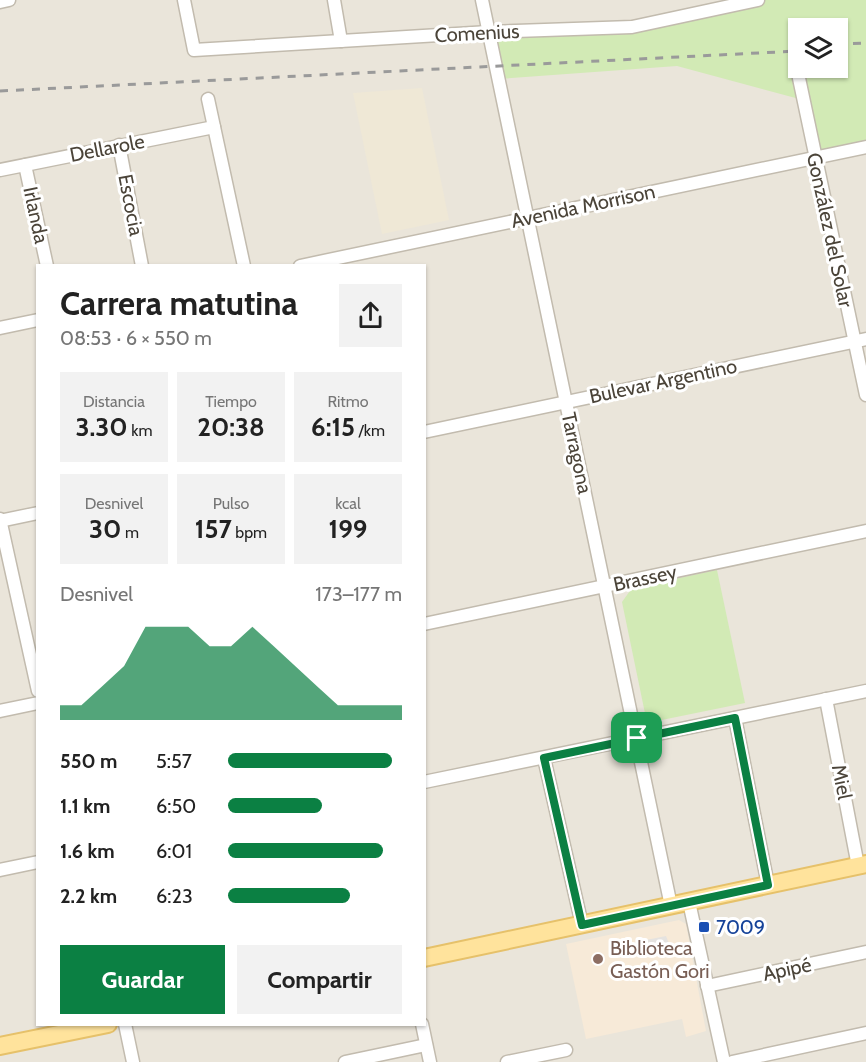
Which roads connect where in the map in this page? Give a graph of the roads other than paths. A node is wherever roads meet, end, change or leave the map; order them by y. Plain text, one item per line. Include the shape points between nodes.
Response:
1 (9, 0) edge
2 (184, 0) edge
3 (334, 0) edge
4 (482, 0) edge
5 (758, 0) edge
6 (0, 2) edge
7 (489, 32) junction
8 (342, 41) junction
9 (799, 78) edge
10 (208, 99) dead end
11 (214, 127) junction
12 (119, 145) junction
13 (866, 147) edge
14 (814, 158) junction
15 (25, 165) junction
16 (0, 170) edge
17 (528, 218) junction
18 (47, 264) edge
19 (142, 264) edge
20 (244, 264) edge
21 (310, 264) edge
22 (36, 320) edge
23 (0, 328) edge
24 (860, 340) edge
25 (866, 395) edge
26 (566, 402) junction
27 (426, 432) edge
28 (36, 513) edge
29 (0, 520) edge
30 (866, 531) edge
31 (605, 587) junction
32 (426, 624) edge
33 (36, 682) edge
34 (866, 691) edge
35 (826, 699) junction
36 (36, 703) edge
37 (0, 711) edge
38 (735, 718) junction
39 (637, 738) junction
40 (544, 758) junction
41 (426, 782) edge
42 (36, 862) edge
43 (862, 865) edge
44 (0, 870) edge
45 (768, 885) junction
46 (689, 902) junction
47 (672, 906) junction
48 (582, 925) junction
49 (866, 952) edge
50 (426, 958) edge
51 (708, 986) junction
52 (101, 1026) edge
53 (125, 1026) edge
54 (422, 1026) edge
55 (866, 1033) edge
56 (426, 1045) junction
57 (0, 1046) edge
58 (566, 1050) dead end
59 (133, 1062) edge
60 (345, 1062) edge
61 (430, 1062) edge
62 (507, 1062) edge
63 (724, 1062) edge
64 (732, 1062) edge

1 - 6 street
2 - 8 street, Comenius via 194,50
3 - 8 street
4 - 7 street, Tarragona
5 - 7 street, Comenius via 632,27
7 - 8 street, Comenius
7 - 17 street, Tarragona
9 - 14 street, González del Solar
10 - 11 street
11 - 12 street, Dellarole
11 - 20 street
12 - 15 street, Dellarole
12 - 19 street, Escocia
13 - 14 street, Avenida Morrison
14 - 17 street, Avenida Morrison
14 - 24 street, González del Solar
15 - 16 street, Dellarole
15 - 18 street, Irlanda
17 - 21 street, Avenida Morrison
17 - 26 street, Tarragona
22 - 23 street
24 - 25 street, González del Solar
24 - 26 street, Bulevar Argentino
26 - 27 street, Bulevar Argentino
26 - 31 street, Tarragona
28 - 29 street
29 - 33 street
30 - 31 street, Brassey
31 - 32 street, Brassey
31 - 39 street, Tarragona
34 - 35 street
35 - 38 street
35 - 43 street, Miel
36 - 37 street
38 - 39 street
38 - 45 street
39 - 40 street
39 - 47 street, Tarragona
40 - 41 street
40 - 48 street
42 - 44 street
43 - 45 main road
45 - 46 main road
46 - 47 main road
46 - 51 street
47 - 48 main road
48 - 50 main road
49 - 51 street, Apipé
51 - 63 street
52 - 57 main road
53 - 59 street
54 - 56 street
55 - 64 street
56 - 60 street
56 - 61 street
58 - 62 street

